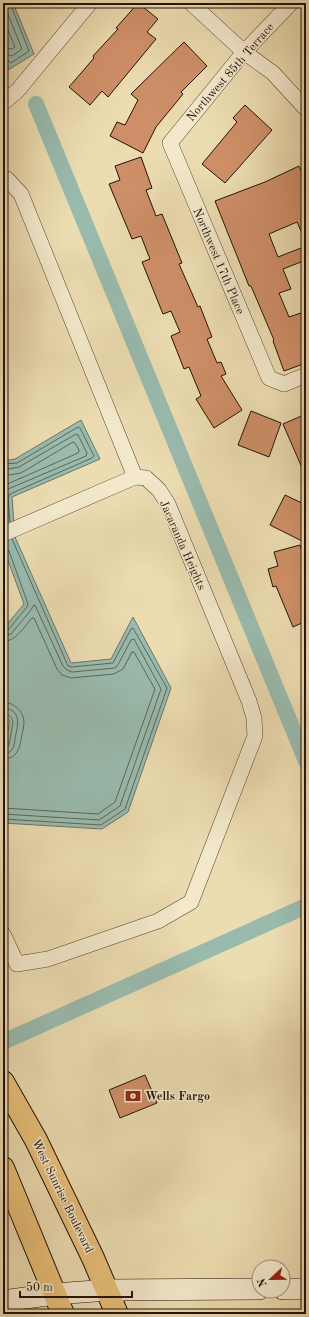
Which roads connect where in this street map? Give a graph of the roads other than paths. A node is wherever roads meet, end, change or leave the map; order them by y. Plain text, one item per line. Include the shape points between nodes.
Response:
1 (90, 3) edge
2 (191, 3) edge
3 (291, 3) edge
4 (244, 52) junction
5 (3, 103) edge
6 (306, 109) edge
7 (170, 143) joint
8 (3, 178) edge
9 (306, 375) edge
10 (135, 477) junction
11 (3, 534) edge
12 (3, 934) edge
13 (5, 1084) edge
14 (3, 1168) edge
15 (251, 1289) edge
16 (291, 1289) edge
17 (306, 1289) edge
18 (108, 1290) junction
19 (3, 1301) edge
20 (59, 1304) edge
21 (117, 1314) edge

1 - 5 street via 18,90
2 - 4 street
3 - 4 street, Northwest 85th Terrace
4 - 6 street via 273,72
4 - 7 street, Northwest 85th Terrace
7 - 9 street, Northwest 17th Place via 269,378 284,384
8 - 10 street via 21,194
10 - 11 street
10 - 12 street, Jacaranda Heights via 146,478 159,490 168,504 249,701 254,718 255,736 191,902 158,921 48,959 17,964
13 - 18 highway, West Sunrise Boulevard via 36,1140
14 - 20 highway
15 - 18 main road
16 - 17 main road
18 - 20 main road
18 - 21 highway, West Sunrise Boulevard
19 - 20 main road

